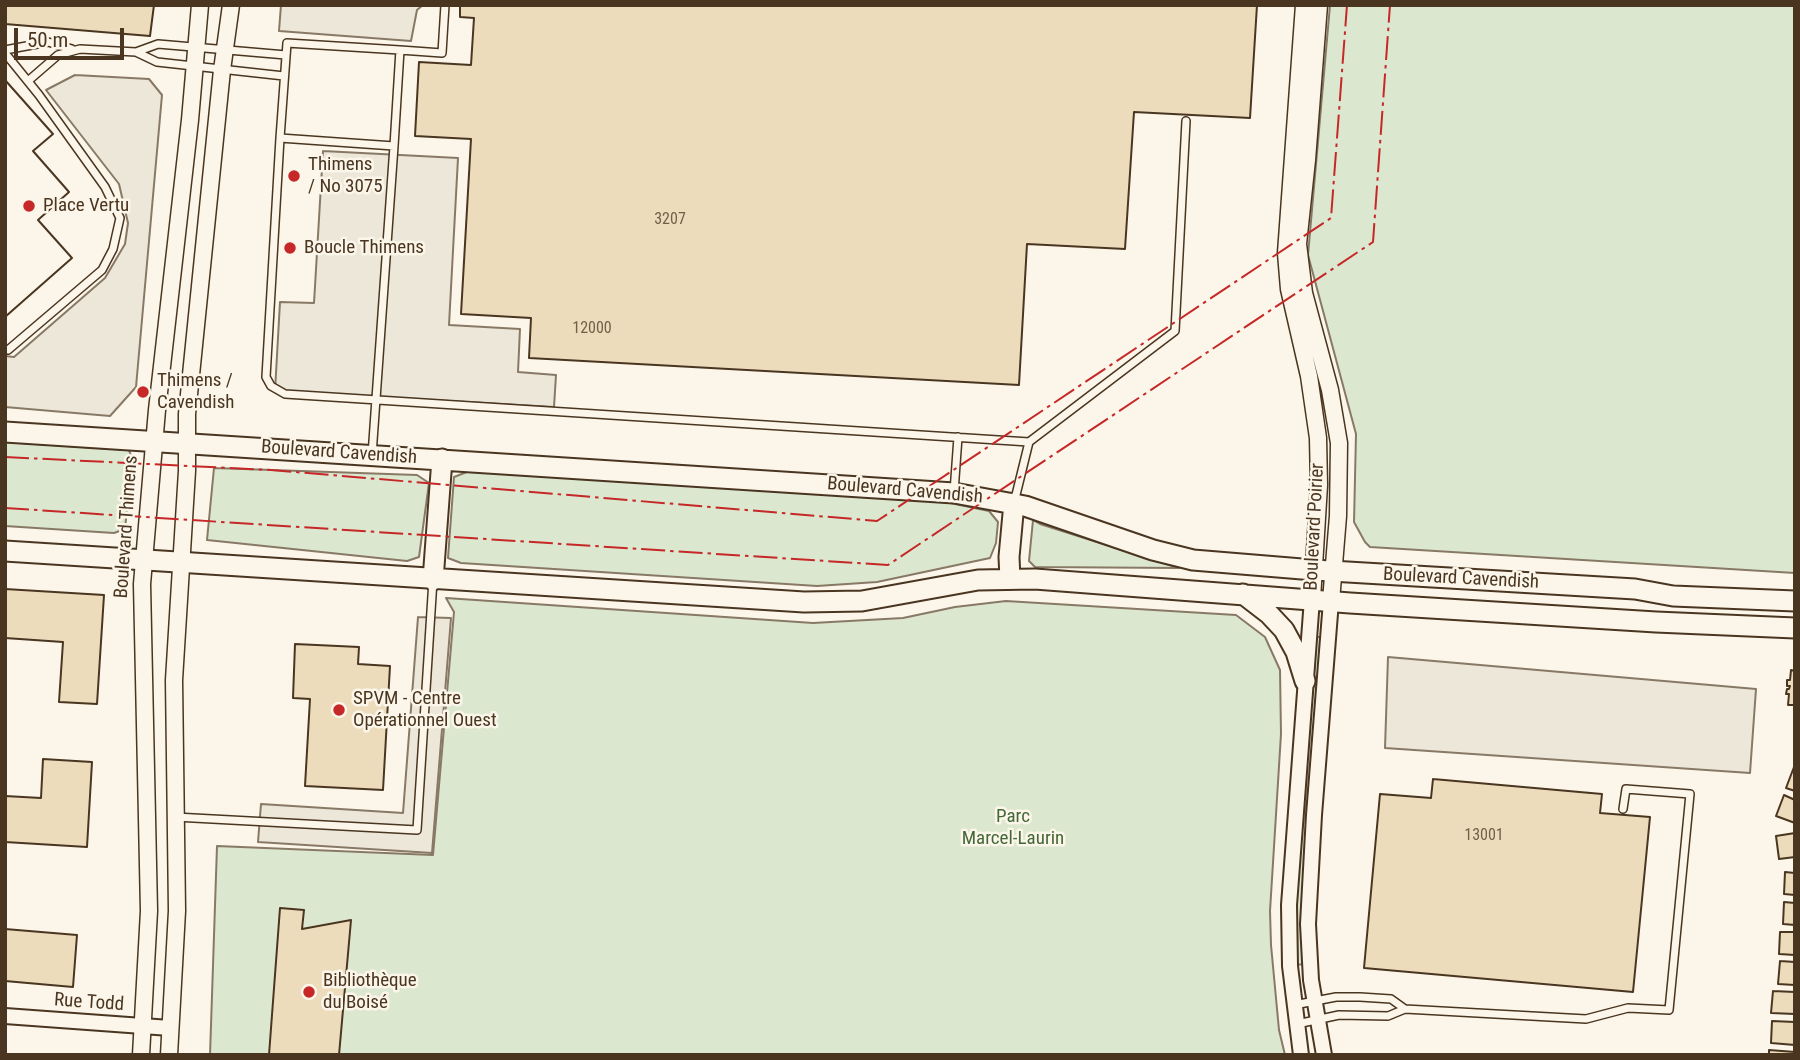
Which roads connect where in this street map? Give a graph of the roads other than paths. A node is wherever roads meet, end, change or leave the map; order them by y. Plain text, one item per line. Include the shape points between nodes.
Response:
1 (200, 5) edge
2 (231, 5) edge
3 (445, 5) edge
4 (1304, 5) edge
5 (1319, 5) edge
6 (197, 46) junction
7 (72, 49) junction
8 (224, 49) junction
9 (400, 50) junction
10 (5, 52) edge
11 (136, 52) junction
12 (286, 55) junction
13 (195, 66) junction
14 (222, 70) junction
15 (284, 76) junction
16 (28, 81) junction
17 (1185, 121) dead end
18 (280, 138) junction
19 (394, 146) junction
20 (6, 348) edge
21 (377, 399) junction
22 (5, 432) edge
23 (958, 437) junction
24 (154, 442) junction
25 (1029, 442) junction
26 (187, 443) junction
27 (372, 455) junction
28 (442, 459) junction
29 (954, 493) junction
30 (1014, 503) junction
31 (5, 551) edge
32 (145, 561) junction
33 (180, 563) junction
34 (1314, 570) junction
35 (1334, 571) junction
36 (1010, 579) junction
37 (433, 580) junction
38 (1657, 593) junction
39 (1243, 594) junction
40 (1322, 600) junction
41 (1795, 601) edge
42 (1656, 622) junction
43 (1795, 628) edge
44 (1304, 681) junction
45 (1623, 809) dead end
46 (175, 817) junction
47 (1314, 1001) junction
48 (1294, 1006) junction
49 (1405, 1009) junction
50 (5, 1016) edge
51 (1317, 1019) junction
52 (1296, 1024) junction
53 (142, 1026) junction
54 (170, 1028) junction
55 (141, 1055) edge
56 (169, 1055) edge
57 (1301, 1055) edge
58 (1324, 1055) edge

1 - 6 street, Boulevard Thimens
2 - 8 street
3 - 9 lane via 442,53
4 - 34 street, Boulevard Poirier via 1286,253 1318,438
5 - 35 street, Boulevard Poirier via 1297,244 1339,443
6 - 8 lane
6 - 11 lane via 158,44
6 - 13 street, Boulevard Thimens
7 - 10 lane via 48,42
7 - 11 lane
7 - 16 lane
8 - 12 lane
8 - 14 street
9 - 12 lane via 287,43
9 - 19 lane
10 - 16 lane
11 - 13 lane via 156,62
12 - 15 lane
13 - 14 lane
13 - 24 street, Boulevard Thimens
14 - 15 lane
14 - 26 street
15 - 18 lane
16 - 20 lane via 105,187 120,218 113,249 102,270
17 - 25 lane via 1175,331
18 - 19 lane
18 - 21 lane via 267,377 271,386 285,394
19 - 21 lane
21 - 23 lane
21 - 27 lane
22 - 24 main road, Boulevard Cavendish
23 - 25 lane
23 - 29 lane
24 - 26 main road, Boulevard Cavendish
24 - 32 street, Boulevard Thimens
25 - 30 lane
26 - 27 main road, Boulevard Cavendish
26 - 33 street
27 - 28 main road, Boulevard Cavendish
28 - 29 main road, Boulevard Cavendish
28 - 37 main road
29 - 30 main road, Boulevard Cavendish
30 - 34 main road, Boulevard Cavendish via 1186,559
30 - 36 main road
31 - 32 main road, Boulevard Cavendish
32 - 33 main road, Boulevard Cavendish
32 - 53 street, Boulevard Thimens via 149,921
33 - 37 main road, Boulevard Cavendish
33 - 46 street via 174,680
34 - 35 main road, Boulevard Cavendish
34 - 40 street, Boulevard Poirier
35 - 38 main road, Boulevard Cavendish
35 - 40 street, Boulevard Poirier
36 - 37 main road, Boulevard Cavendish via 835,603
36 - 39 main road, Boulevard Cavendish
37 - 46 lane via 417,830
38 - 41 main road, Boulevard Cavendish
38 - 42 main road
39 - 40 main road, Boulevard Cavendish
39 - 44 main road via 1284,631
40 - 42 main road, Boulevard Cavendish
40 - 44 street, Boulevard Poirier
40 - 47 street, Boulevard Poirier via 1309,888
42 - 43 main road, Boulevard Cavendish
44 - 48 street, Boulevard Poirier via 1289,905
45 - 49 lane via 1626,789 1690,794 1670,1010 1628,1008 1586,1019
46 - 54 street via 177,930
47 - 48 lane
47 - 49 lane via 1391,999
47 - 51 street, Boulevard Poirier
48 - 52 street, Boulevard Poirier
49 - 51 lane via 1388,1016
50 - 53 street, Rue Todd
51 - 52 lane
51 - 58 street, Boulevard Poirier
52 - 57 street, Boulevard Poirier
53 - 54 street, Rue Todd
53 - 55 street, Boulevard Thimens
54 - 56 street

